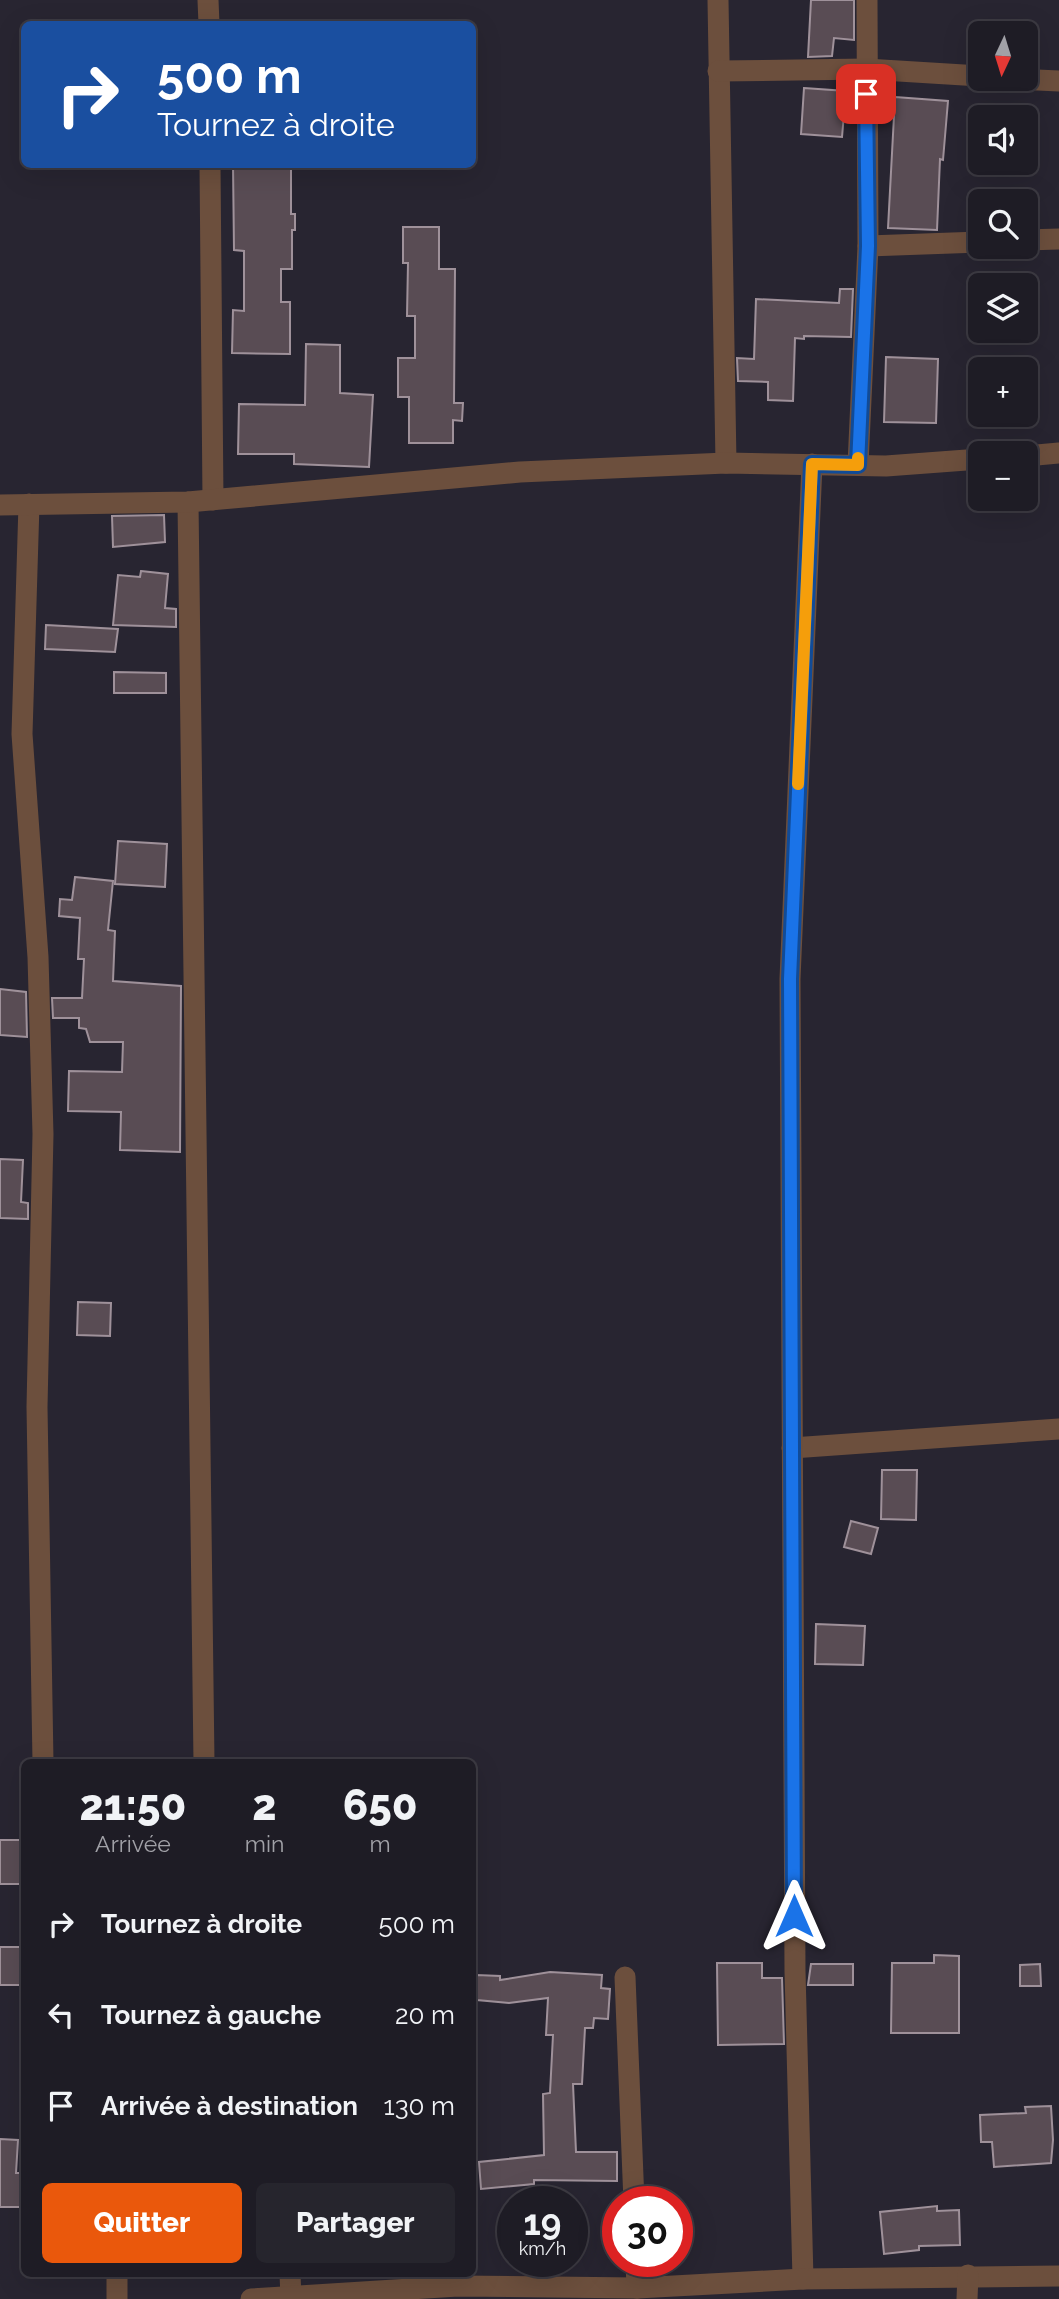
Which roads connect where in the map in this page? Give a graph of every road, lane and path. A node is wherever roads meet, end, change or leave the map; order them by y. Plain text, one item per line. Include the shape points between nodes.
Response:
1 (208, 0) edge
2 (718, 0) edge
3 (867, 0) edge
4 (209, 21) edge
5 (866, 69) junction
6 (718, 71) junction
7 (968, 75) edge
8 (1038, 80) edge
9 (1059, 81) edge
10 (210, 168) edge
11 (1059, 239) edge
12 (1038, 240) edge
13 (968, 242) edge
14 (868, 246) junction
15 (1059, 453) edge
16 (1038, 455) edge
17 (968, 460) edge
18 (726, 463) junction
19 (812, 464) junction
20 (858, 465) junction
21 (213, 500) junction
22 (188, 502) junction
23 (0, 505) edge
24 (29, 505) junction
25 (1059, 1429) edge
26 (792, 1448) junction
27 (43, 1759) edge
28 (205, 1759) edge
29 (625, 1977) dead end
30 (633, 2186) edge
31 (968, 2276) junction
32 (1059, 2276) edge
33 (117, 2277) edge
34 (290, 2277) edge
35 (637, 2277) edge
36 (803, 2279) junction
37 (458, 2280) edge
38 (637, 2288) junction
39 (896, 2288) edge
40 (291, 2298) edge
41 (117, 2299) edge
42 (251, 2299) edge
43 (967, 2299) edge

1 - 4 street
2 - 6 street
3 - 5 street
5 - 6 street
5 - 7 street
5 - 14 street
6 - 18 street
8 - 9 street
10 - 21 street
11 - 12 street
13 - 14 street
14 - 20 street
15 - 16 street
17 - 20 street
18 - 19 street
18 - 21 street via 520,472
19 - 20 street
19 - 26 street via 790,979
21 - 22 street
22 - 24 street
22 - 28 street
23 - 24 street
24 - 27 street via 22,734 38,957 43,1134 37,1407
25 - 26 street
26 - 36 street via 794,1971
29 - 30 street
31 - 32 street
31 - 39 street
31 - 43 street
33 - 41 street
34 - 40 street
35 - 38 street
36 - 38 street
36 - 39 street
37 - 38 street
37 - 40 street
40 - 42 street

